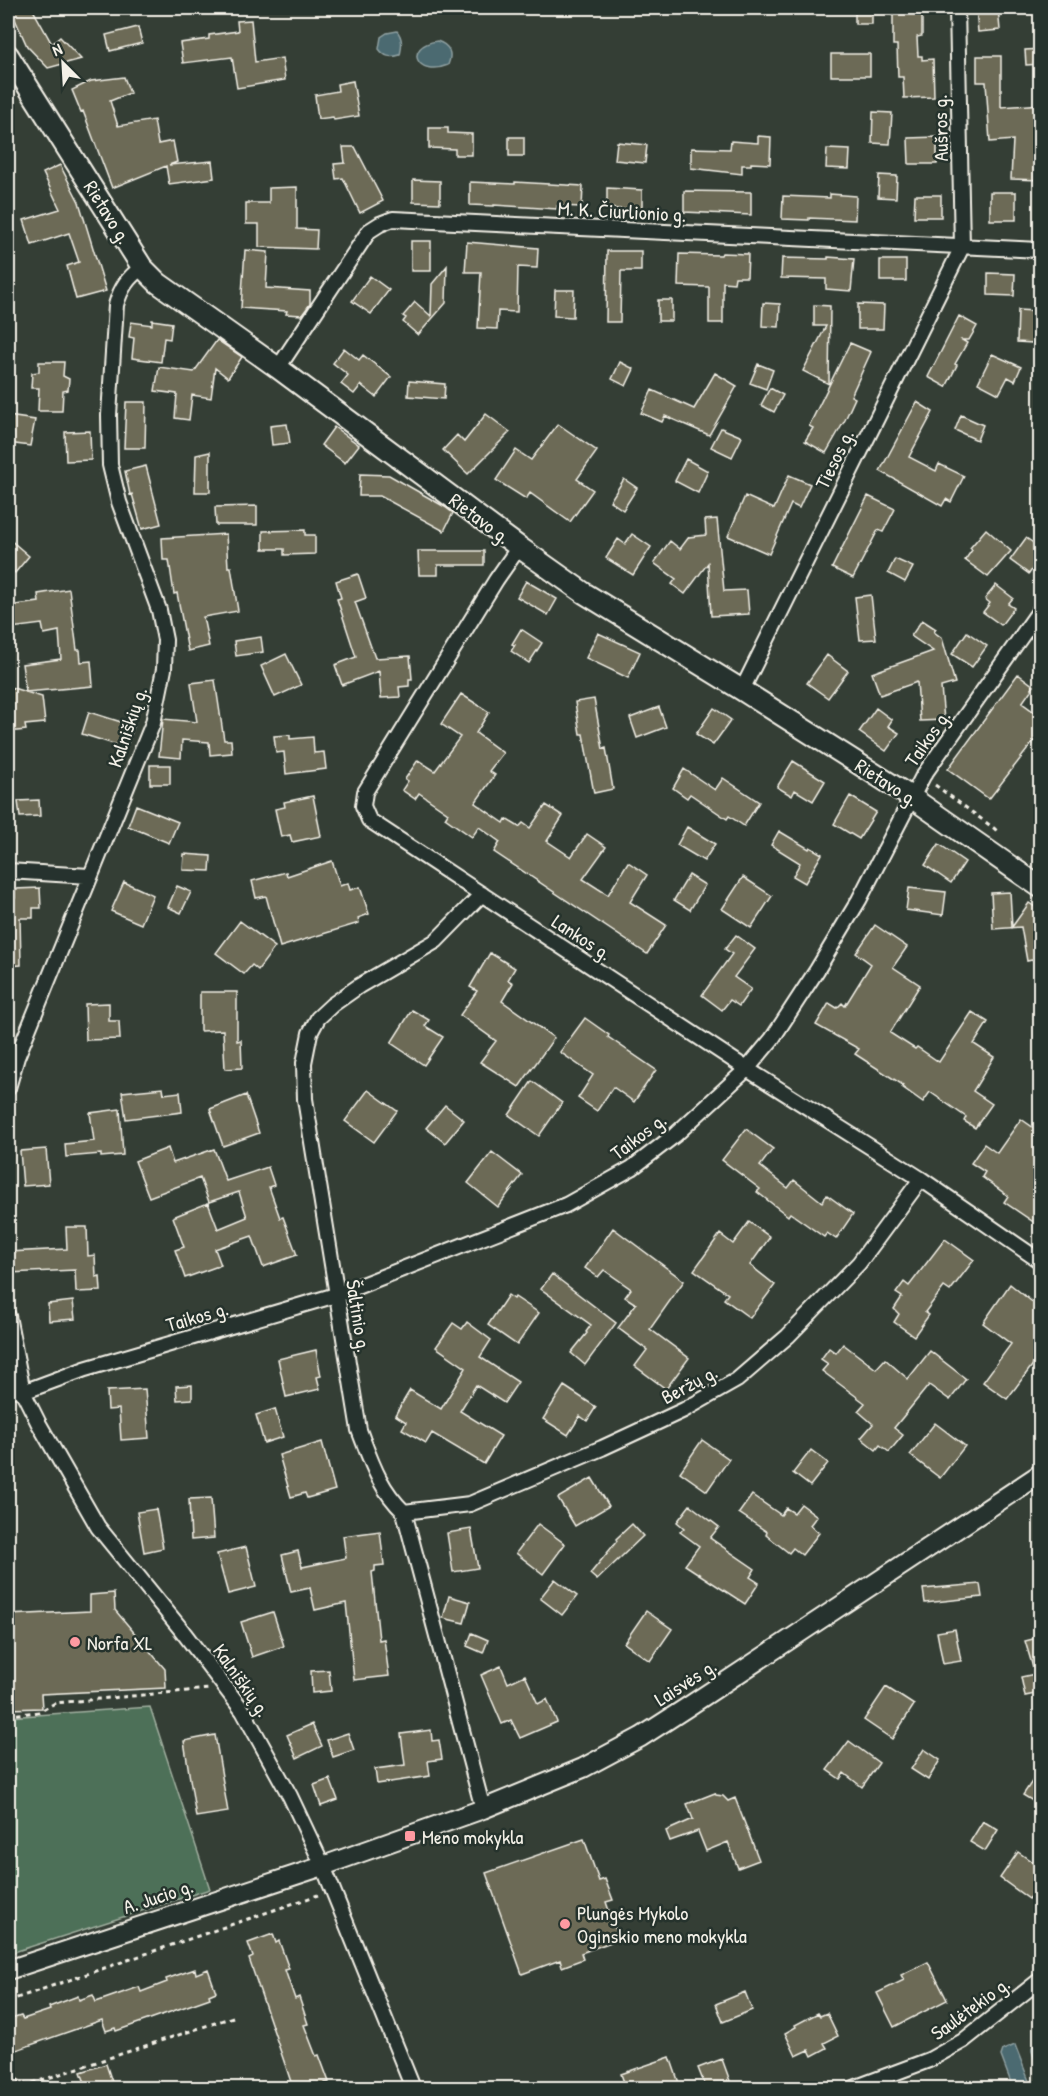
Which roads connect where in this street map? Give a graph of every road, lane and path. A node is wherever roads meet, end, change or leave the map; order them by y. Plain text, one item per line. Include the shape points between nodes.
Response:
1 (957, 8) edge
2 (8, 55) edge
3 (962, 247) junction
4 (1041, 250) edge
5 (142, 267) junction
6 (278, 368) junction
7 (519, 547) junction
8 (1041, 610) edge
9 (742, 690) junction
10 (923, 776) junction
11 (911, 797) junction
12 (1001, 837) dead end
13 (8, 871) edge
14 (89, 876) junction
15 (1041, 887) edge
16 (482, 894) junction
17 (747, 1069) junction
18 (8, 1088) edge
19 (921, 1179) junction
20 (1041, 1261) edge
21 (336, 1295) junction
22 (8, 1316) edge
23 (8, 1384) edge
24 (23, 1392) junction
25 (1041, 1474) edge
26 (404, 1512) junction
27 (222, 1684) junction
28 (8, 1714) edge
29 (483, 1809) junction
30 (323, 1866) junction
31 (333, 1890) junction
32 (8, 1970) edge
33 (1041, 1980) edge
34 (8, 2001) edge
35 (236, 2016) dead end
36 (8, 2075) edge
37 (413, 2088) edge
38 (854, 2088) edge

1 - 3 street, Aušros g.
2 - 5 main road, Rietavo g.
3 - 4 street, M. K. Čiurlionio g.
3 - 6 street, M. K. Čiurlionio g. via 393,219 369,231
3 - 9 street, Tiesos g.
5 - 6 main road, Rietavo g. via 158,283
5 - 14 street, Kalniškių g. via 129,277 116,305 110,465 119,502 159,610 165,640 164,669 153,723
6 - 7 main road, Rietavo g.
7 - 9 main road, Rietavo g. via 584,593
7 - 16 street, Lankos g. via 365,792 363,806 369,820
8 - 10 street, Taikos g.
9 - 11 main road, Rietavo g.
10 - 11 street, Taikos g.
10 - 12 path
11 - 15 main road, Rietavo g.
11 - 17 street, Taikos g. via 859,900 817,970 772,1039
13 - 14 street
14 - 18 street, Kalniškių g.
16 - 17 street, Lankos g.
16 - 21 street, Šaltinio g. via 436,941 332,1005 310,1033 304,1063 305,1099
17 - 19 street, Lankos g.
17 - 21 street, Taikos g. via 675,1135 632,1168 575,1200
19 - 20 street, Lankos g.
19 - 26 street, Beržų g. via 859,1263 788,1336 737,1380 684,1410 470,1504
21 - 24 street, Taikos g. via 85,1369
21 - 26 street, Šaltinio g. via 359,1430 376,1474 390,1499
22 - 24 street, Kalniškių g.
23 - 24 street
24 - 27 street, Kalniškių g. via 99,1527
25 - 29 street, Laisvės g. via 640,1737 583,1768
26 - 29 street, Šaltinio g.
27 - 28 path via 208,1690 55,1702 39,1712
27 - 30 street, Kalniškių g. via 243,1711
29 - 30 street, Laisvės g.
30 - 31 street, Kalniškių g.
30 - 32 street, A. Jucio g.
31 - 34 path
31 - 37 street, Kalniškių g.
33 - 38 street, Saulėtekio g. via 963,2041 929,2060
35 - 36 path via 27,2085

